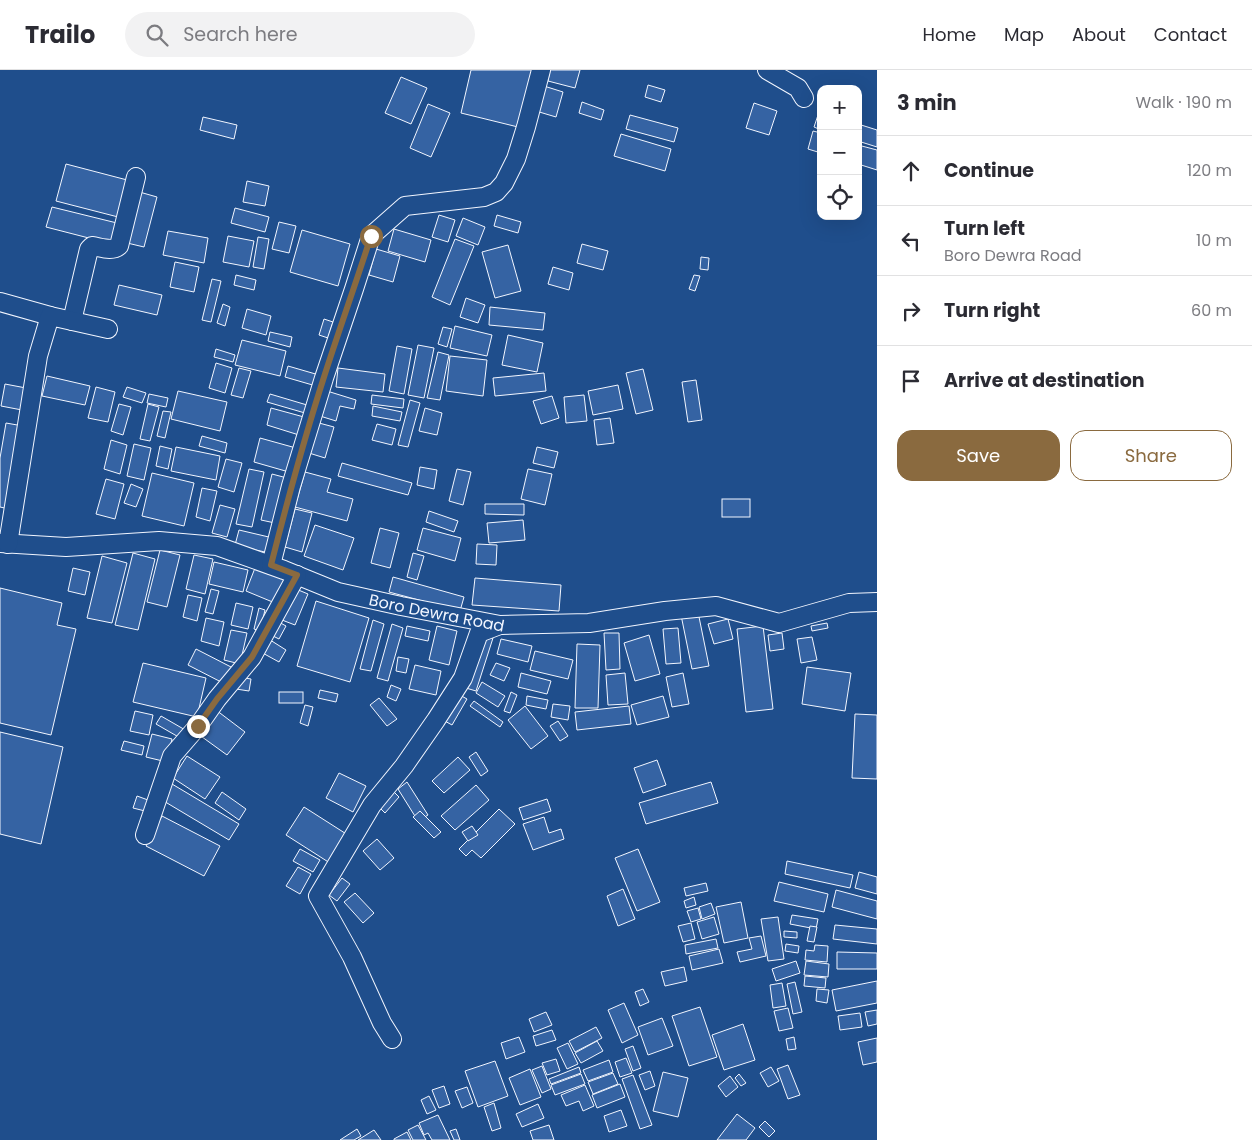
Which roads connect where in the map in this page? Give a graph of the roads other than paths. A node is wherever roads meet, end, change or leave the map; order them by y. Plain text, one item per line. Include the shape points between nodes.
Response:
1 (541, 70) edge
2 (767, 70) edge
3 (804, 98) dead end
4 (136, 177) dead end
5 (0, 302) edge
6 (50, 316) junction
7 (72, 321) junction
8 (108, 329) dead end
9 (4, 543) edge
10 (271, 565) junction
11 (297, 575) junction
12 (877, 602) edge
13 (500, 625) junction
14 (145, 835) dead end
15 (392, 1039) dead end

1 - 10 street via 516,159 496,192 484,197 406,206 371,236 299,459
2 - 3 street via 798,88
4 - 7 street via 119,246 112,249 92,246 89,249
5 - 6 street
6 - 7 street
6 - 9 street via 38,356
7 - 8 street
9 - 10 street, Boro Dewra Road via 66,546 159,541 218,546
10 - 11 street, Boro Dewra Road
11 - 13 street, Boro Dewra Road via 338,592
11 - 14 street via 252,657 172,756
12 - 13 street, Boro Dewra Road via 849,603 780,623 716,606 589,623
13 - 15 street via 479,633 463,678 404,766 372,805 318,896

